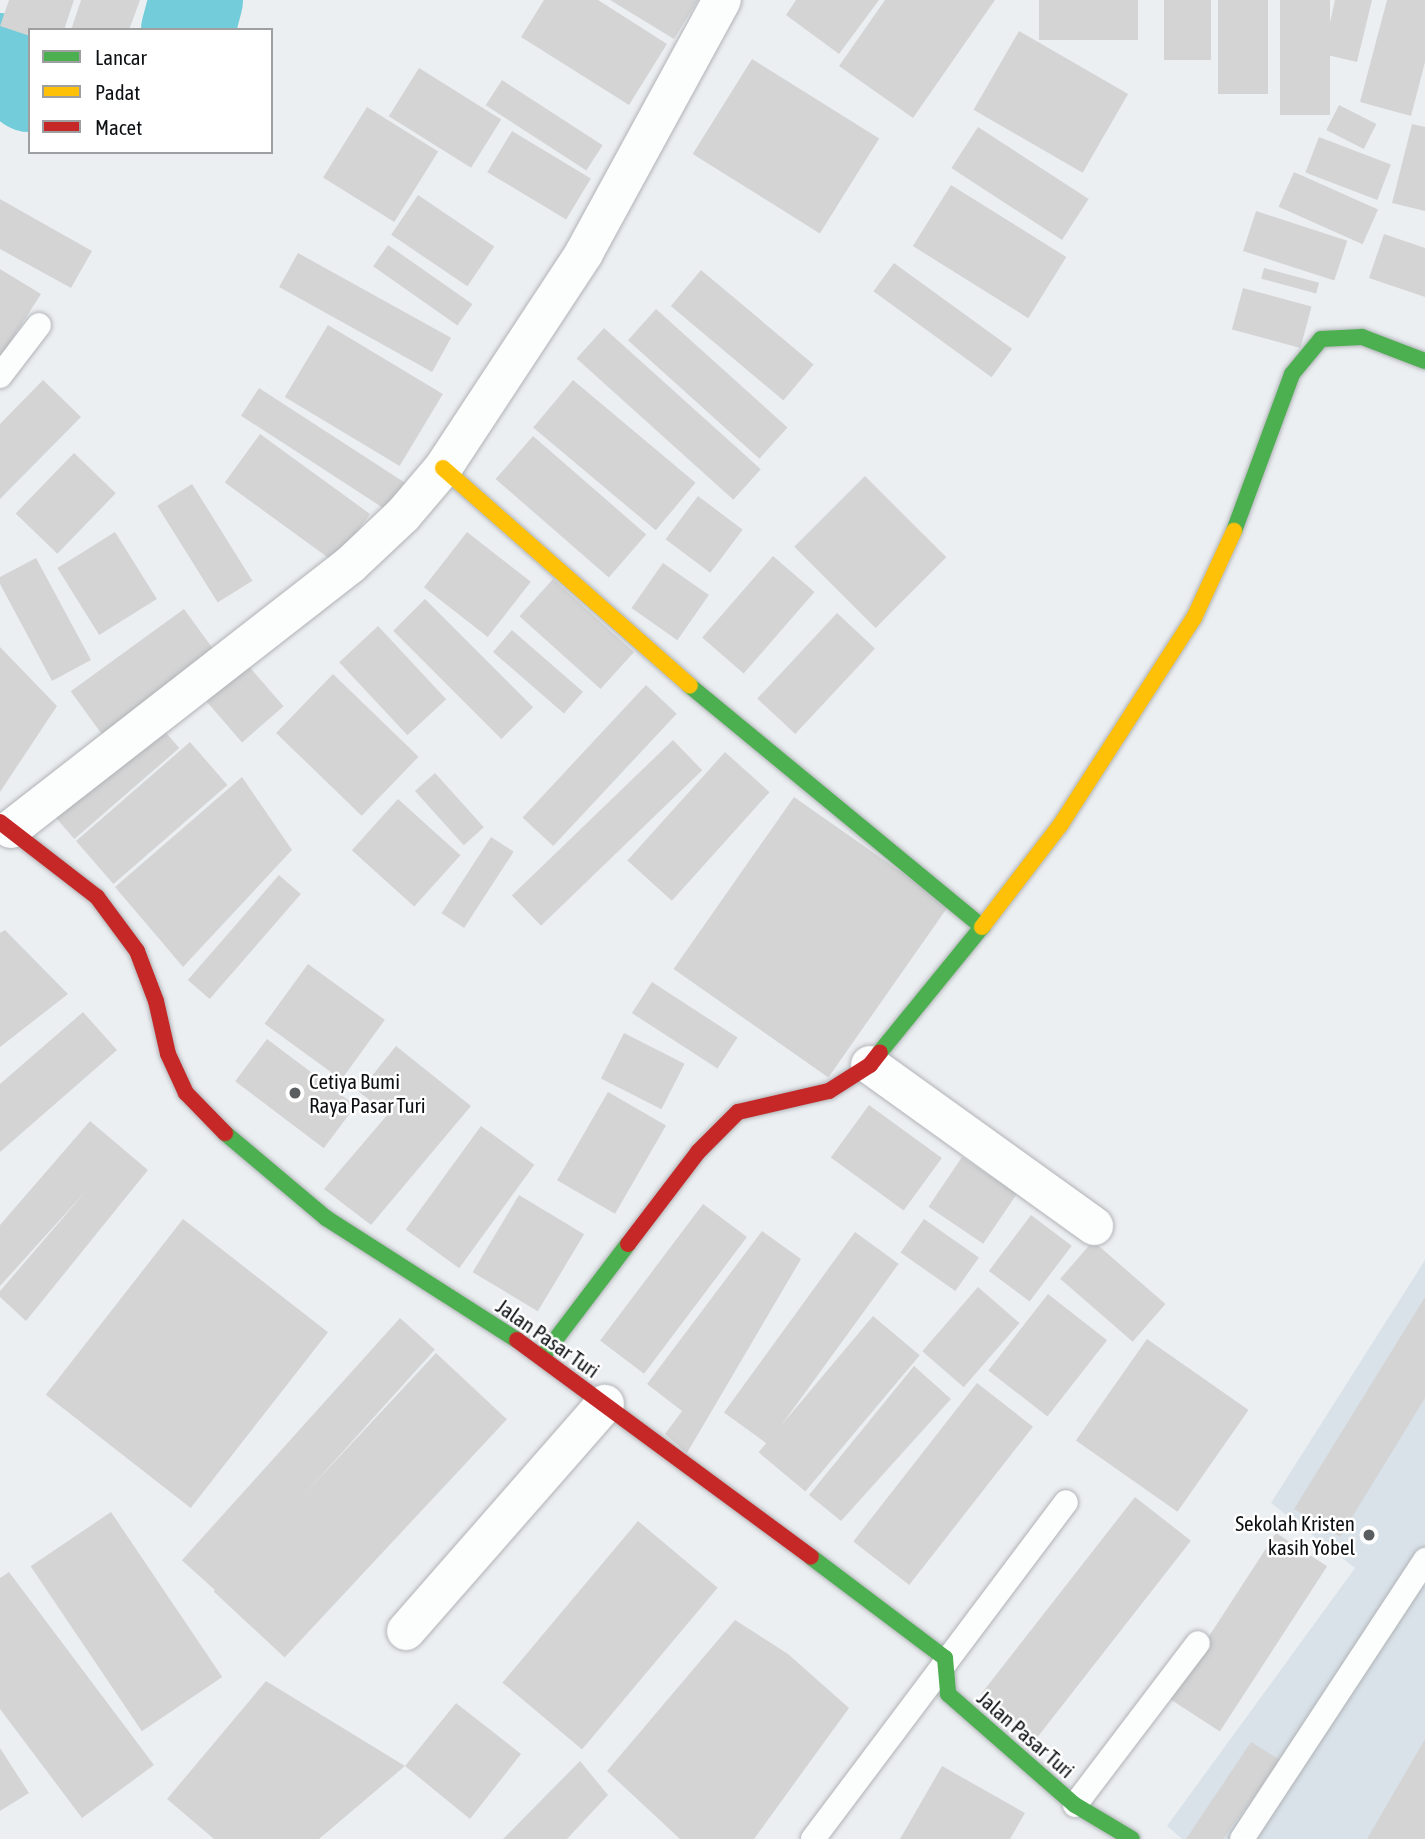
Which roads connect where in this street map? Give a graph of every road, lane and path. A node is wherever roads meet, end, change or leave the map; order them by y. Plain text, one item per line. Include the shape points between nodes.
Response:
1 (722, 0) edge
2 (39, 326) dead end
3 (1425, 361) edge
4 (0, 376) edge
5 (443, 468) junction
6 (5, 825) edge
7 (982, 927) junction
8 (870, 1065) junction
9 (1094, 1226) dead end
10 (543, 1356) junction
11 (605, 1404) junction
12 (1066, 1502) dead end
13 (1425, 1560) edge
14 (406, 1631) dead end
15 (1198, 1643) dead end
16 (945, 1658) junction
17 (1075, 1805) junction
18 (813, 1839) edge
19 (1132, 1839) edge
20 (1242, 1839) edge

1 - 5 street via 584,253
2 - 4 lane
3 - 7 street via 1362,337 1342,335 1321,339 1304,357 1292,374 1228,545 1194,618 1061,824
5 - 6 street via 403,515 350,565
5 - 7 street via 765,752 890,847
6 - 10 street, Jalan Pasar Turi via 97,897 137,951 156,1001 168,1054 186,1093 242,1151 326,1218
7 - 8 street
8 - 9 street
8 - 10 street via 829,1091 738,1112
10 - 11 street, Jalan Pasar Turi
11 - 14 street
11 - 16 street, Jalan Pasar Turi
12 - 16 lane
13 - 20 lane
15 - 17 lane
16 - 17 street, Jalan Pasar Turi via 948,1694
16 - 18 lane via 865,1775
17 - 19 street, Jalan Pasar Turi

